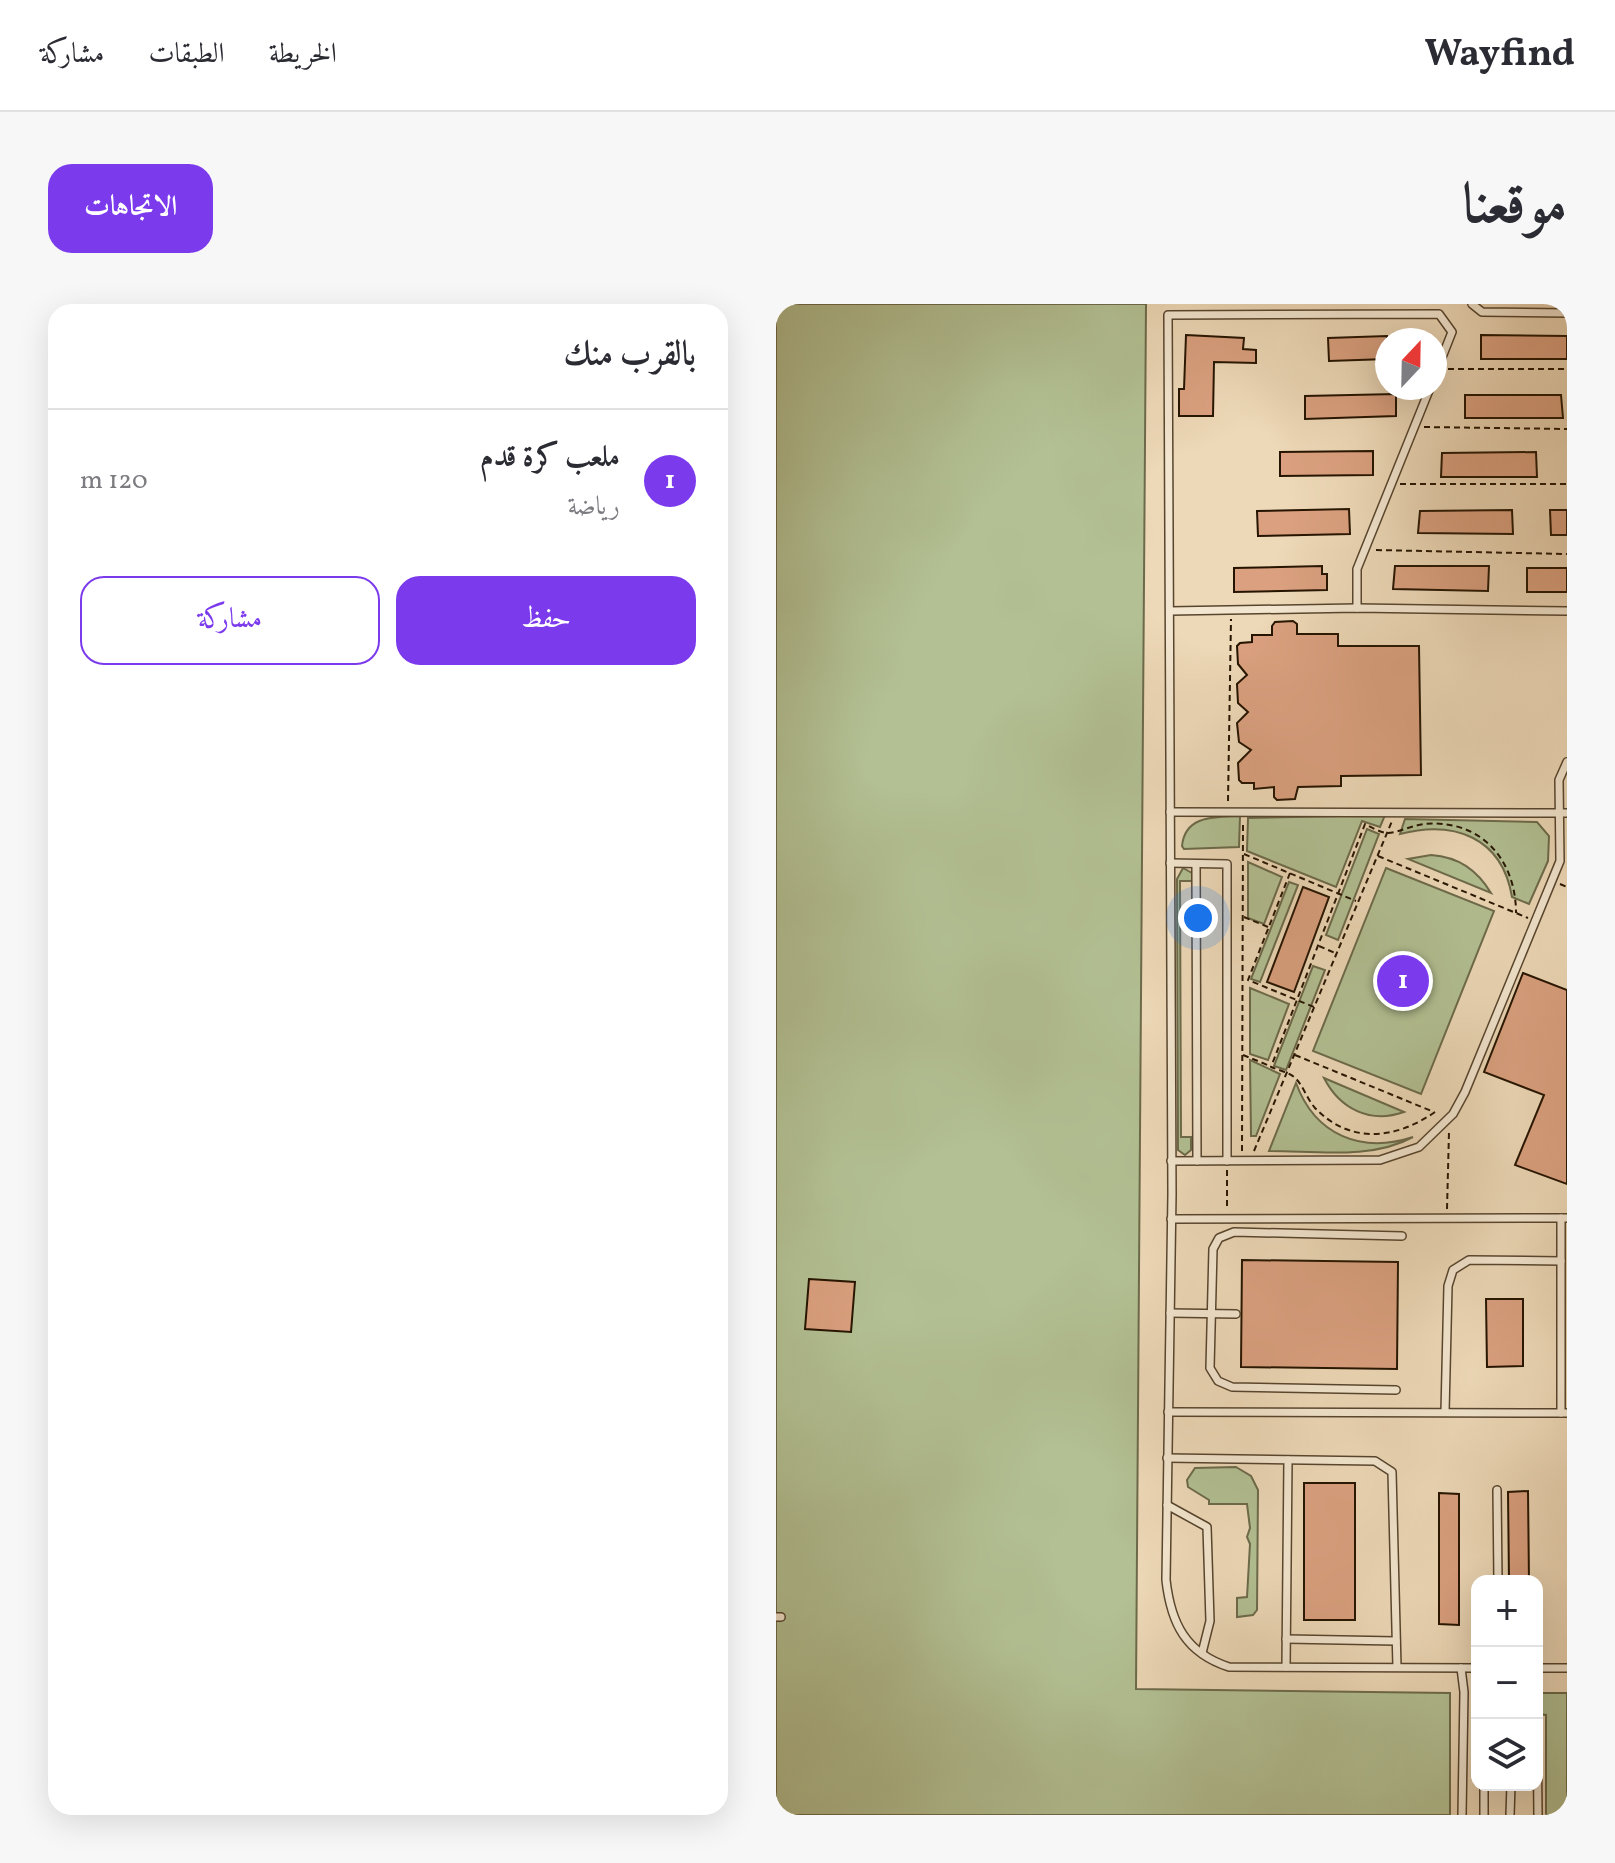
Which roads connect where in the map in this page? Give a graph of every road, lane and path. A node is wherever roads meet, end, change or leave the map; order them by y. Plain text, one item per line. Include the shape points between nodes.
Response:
1 (1472, 304) edge
2 (1538, 308) edge
3 (1567, 313) edge
4 (1447, 344) edge
5 (1567, 369) edge
6 (1447, 372) edge
7 (1425, 400) edge
8 (1414, 427) junction
9 (1567, 429) edge
10 (1391, 484) junction
11 (1567, 484) edge
12 (1365, 550) junction
13 (1567, 554) edge
14 (1357, 608) junction
15 (1231, 610) junction
16 (1170, 611) junction
17 (1567, 611) edge
18 (1567, 762) edge
19 (1170, 812) junction
20 (1227, 812) junction
21 (1243, 812) junction
22 (1395, 813) junction
23 (1564, 813) edge
24 (1387, 833) junction
25 (1243, 853) junction
26 (1377, 856) junction
27 (1170, 863) junction
28 (1196, 864) junction
29 (1290, 873) junction
30 (1338, 893) junction
31 (1358, 902) junction
32 (1516, 913) junction
33 (1243, 917) junction
34 (1535, 921) junction
35 (1269, 928) junction
36 (1318, 946) junction
37 (1336, 954) junction
38 (1243, 978) junction
39 (1248, 980) junction
40 (1296, 1000) junction
41 (1314, 1007) junction
42 (1243, 1055) junction
43 (1294, 1055) junction
44 (1271, 1067) junction
45 (1286, 1073) junction
46 (1449, 1118) junction
47 (1171, 1161) junction
48 (1197, 1161) junction
49 (1227, 1161) junction
50 (1246, 1161) junction
51 (1227, 1218) junction
52 (1447, 1218) junction
53 (1564, 1218) edge
54 (1171, 1219) junction
55 (1402, 1236) dead end
56 (1561, 1261) junction
57 (1170, 1313) junction
58 (1211, 1314) junction
59 (1236, 1314) dead end
60 (1396, 1390) dead end
61 (1168, 1412) junction
62 (1445, 1412) junction
63 (1564, 1413) edge
64 (1167, 1458) junction
65 (1288, 1460) junction
66 (1497, 1490) dead end
67 (1167, 1505) junction
68 (1498, 1575) edge
69 (1286, 1639) junction
70 (1396, 1641) junction
71 (1202, 1653) junction
72 (1286, 1667) junction
73 (1397, 1667) junction
74 (1461, 1668) junction
75 (1471, 1668) edge
76 (1543, 1668) edge
77 (1567, 1668) edge
78 (1484, 1791) edge
79 (1511, 1791) edge
80 (1538, 1791) edge
81 (1462, 1815) edge
82 (1484, 1815) edge
83 (1510, 1815) edge
84 (1538, 1815) edge

1 - 2 lane via 1482,312
2 - 3 lane
4 - 16 lane via 1452,332 1439,314 1168,315
5 - 6 path
7 - 8 lane
8 - 9 path
8 - 10 lane
10 - 11 path
10 - 12 lane
12 - 13 path
12 - 14 lane via 1357,569
14 - 15 lane
14 - 17 lane
15 - 16 lane
15 - 20 path
16 - 19 lane
18 - 23 lane via 1559,780
19 - 20 lane
19 - 27 lane
20 - 21 lane
21 - 22 lane
21 - 25 path
22 - 23 lane
22 - 24 path
23 - 34 lane via 1560,861
24 - 26 path
24 - 30 path via 1365,824
24 - 32 path via 1448,825 1485,840 1510,874
25 - 29 path
25 - 33 path
26 - 31 path
26 - 32 path
27 - 28 lane
27 - 47 lane
28 - 48 lane
28 - 49 lane via 1227,864
29 - 30 path
29 - 35 path
30 - 31 path
30 - 36 path
31 - 37 path
32 - 34 path
33 - 35 path
33 - 38 path
34 - 46 lane via 1465,1092
35 - 39 path
36 - 37 path
36 - 40 path
37 - 41 path
38 - 39 path
38 - 42 path
39 - 40 path
40 - 41 path
40 - 44 path
41 - 43 path
42 - 44 path
42 - 50 path
43 - 45 path
43 - 45 path via 1435,1112 1396,1132 1354,1131 1318,1111 1296,1078
44 - 45 path
45 - 50 path
46 - 50 lane via 1419,1147 1380,1160
46 - 52 path
47 - 48 lane
47 - 54 lane
48 - 49 lane
49 - 50 lane
49 - 51 path
51 - 52 lane
51 - 54 lane
52 - 53 lane
53 - 56 lane
54 - 57 lane
55 - 58 lane via 1234,1232 1219,1238 1213,1249
56 - 62 lane via 1469,1260 1453,1270 1448,1286
56 - 63 lane
57 - 58 lane
57 - 61 lane
58 - 59 lane
58 - 60 lane via 1210,1368 1218,1381 1232,1387
61 - 62 lane
61 - 64 lane
62 - 63 lane
64 - 65 lane
64 - 67 lane
65 - 69 lane
65 - 70 lane via 1375,1461 1392,1472
66 - 68 lane
67 - 71 lane via 1169,1610
67 - 71 lane via 1207,1527 1210,1621
69 - 70 lane
69 - 72 lane
70 - 73 lane
71 - 72 lane via 1229,1667
72 - 73 lane
73 - 74 lane
74 - 75 lane
74 - 81 lane
76 - 77 lane
78 - 82 lane
79 - 83 lane
80 - 84 lane

